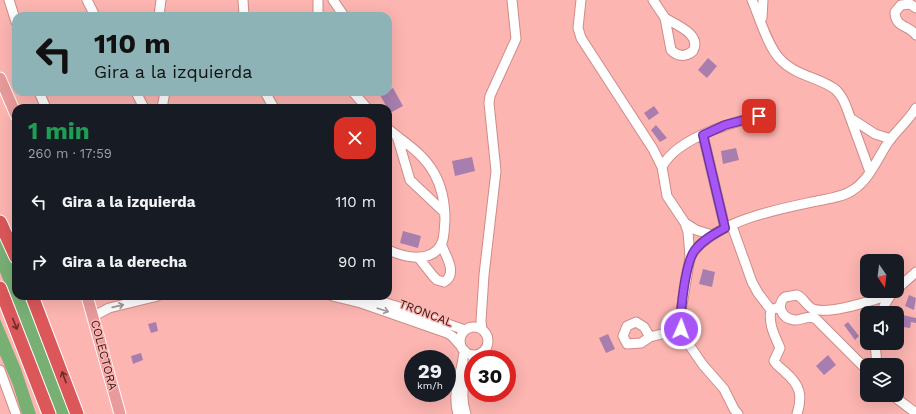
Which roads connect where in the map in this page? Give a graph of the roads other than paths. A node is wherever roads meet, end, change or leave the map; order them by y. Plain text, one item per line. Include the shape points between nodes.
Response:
1 (9, 0) edge
2 (87, 0) edge
3 (161, 0) edge
4 (243, 0) edge
5 (318, 0) edge
6 (333, 0) edge
7 (512, 0) edge
8 (581, 0) edge
9 (588, 0) edge
10 (654, 0) edge
11 (752, 0) edge
12 (763, 0) edge
13 (916, 8) edge
14 (13, 12) edge
15 (92, 12) edge
16 (160, 12) edge
17 (244, 12) edge
18 (318, 12) edge
19 (341, 12) edge
20 (578, 18) junction
21 (665, 18) dead end
22 (765, 32) junction
23 (916, 35) edge
24 (0, 78) edge
25 (356, 96) edge
26 (364, 104) edge
27 (12, 106) edge
28 (916, 108) edge
29 (770, 115) dead end
30 (851, 118) junction
31 (392, 132) edge
32 (703, 135) junction
33 (397, 136) junction
34 (891, 139) junction
35 (653, 149) junction
36 (676, 149) junction
37 (662, 167) junction
38 (870, 172) junction
39 (445, 212) junction
40 (0, 222) edge
41 (685, 223) junction
42 (729, 227) junction
43 (712, 235) junction
44 (441, 244) junction
45 (12, 248) edge
46 (392, 251) edge
47 (418, 257) junction
48 (690, 257) junction
49 (916, 272) edge
50 (904, 283) edge
51 (0, 288) edge
52 (876, 298) edge
53 (33, 300) edge
54 (88, 300) edge
55 (141, 300) edge
56 (348, 300) edge
57 (376, 300) edge
58 (775, 309) junction
59 (482, 310) junction
60 (814, 314) junction
61 (94, 316) junction
62 (469, 329) junction
63 (482, 329) junction
64 (681, 329) junction
65 (650, 337) dead end
66 (462, 348) junction
67 (465, 350) edge
68 (484, 350) edge
69 (860, 363) edge
70 (0, 370) edge
71 (464, 386) edge
72 (464, 399) edge
73 (464, 402) edge
74 (901, 402) edge
75 (916, 413) edge
76 (16, 414) edge
77 (49, 414) edge
78 (76, 414) edge
79 (120, 414) edge
80 (458, 414) edge
81 (466, 414) edge
82 (738, 414) edge
83 (797, 414) edge

1 - 14 street
2 - 15 street
3 - 16 street
4 - 17 street
5 - 18 street
6 - 19 street
7 - 59 street via 516,39 488,103 496,171
8 - 20 street
9 - 20 street
10 - 21 street
11 - 22 street
12 - 22 street via 762,18
13 - 23 street via 910,4 901,5 897,8 895,16 902,26
20 - 35 street via 578,28 584,44
22 - 30 street via 775,54 785,64 836,90
24 - 27 main road
25 - 26 street
28 - 34 street
29 - 32 street via 736,121
30 - 34 street via 875,134
30 - 38 street
31 - 33 street
32 - 36 street
32 - 42 street
33 - 39 street via 410,180
33 - 39 street via 426,160 442,191
34 - 38 street
35 - 36 street
35 - 37 street
36 - 37 street
37 - 41 street via 667,196
38 - 42 street via 861,184 846,194 761,214
39 - 44 street
40 - 45 highway
41 - 43 street
41 - 48 street
42 - 43 street
42 - 58 street via 758,293
43 - 48 street via 702,242
44 - 47 street via 427,256
44 - 47 street via 451,268 448,280 437,280
46 - 47 street
48 - 64 street via 680,317
49 - 50 street
51 -> 77 highway
52 - 60 street via 846,308
78 -> 53 highway
54 - 61 main road, COLECTORA
61 -> 55 street via 108,308
56 -> 66 street, TRONCAL via 447,333
57 - 62 street, TRONCAL
58 - 60 street via 794,320
58 - 60 street via 786,296 797,295 804,299
58 - 83 street via 770,322 780,348 774,363 799,389 801,400
59 - 62 street
59 - 63 street
60 - 69 street
61 - 79 main road, COLECTORA
62 - 63 street, TRONCAL
62 - 66 street, TRONCAL via 461,337
63 - 68 street via 486,332 488,342
64 - 65 street
64 - 82 street via 687,343 724,389
66 - 67 street
66 - 80 street, TRONCAL via 464,358 455,401
70 - 76 street
71 - 72 street
73 - 81 street
74 - 75 street

